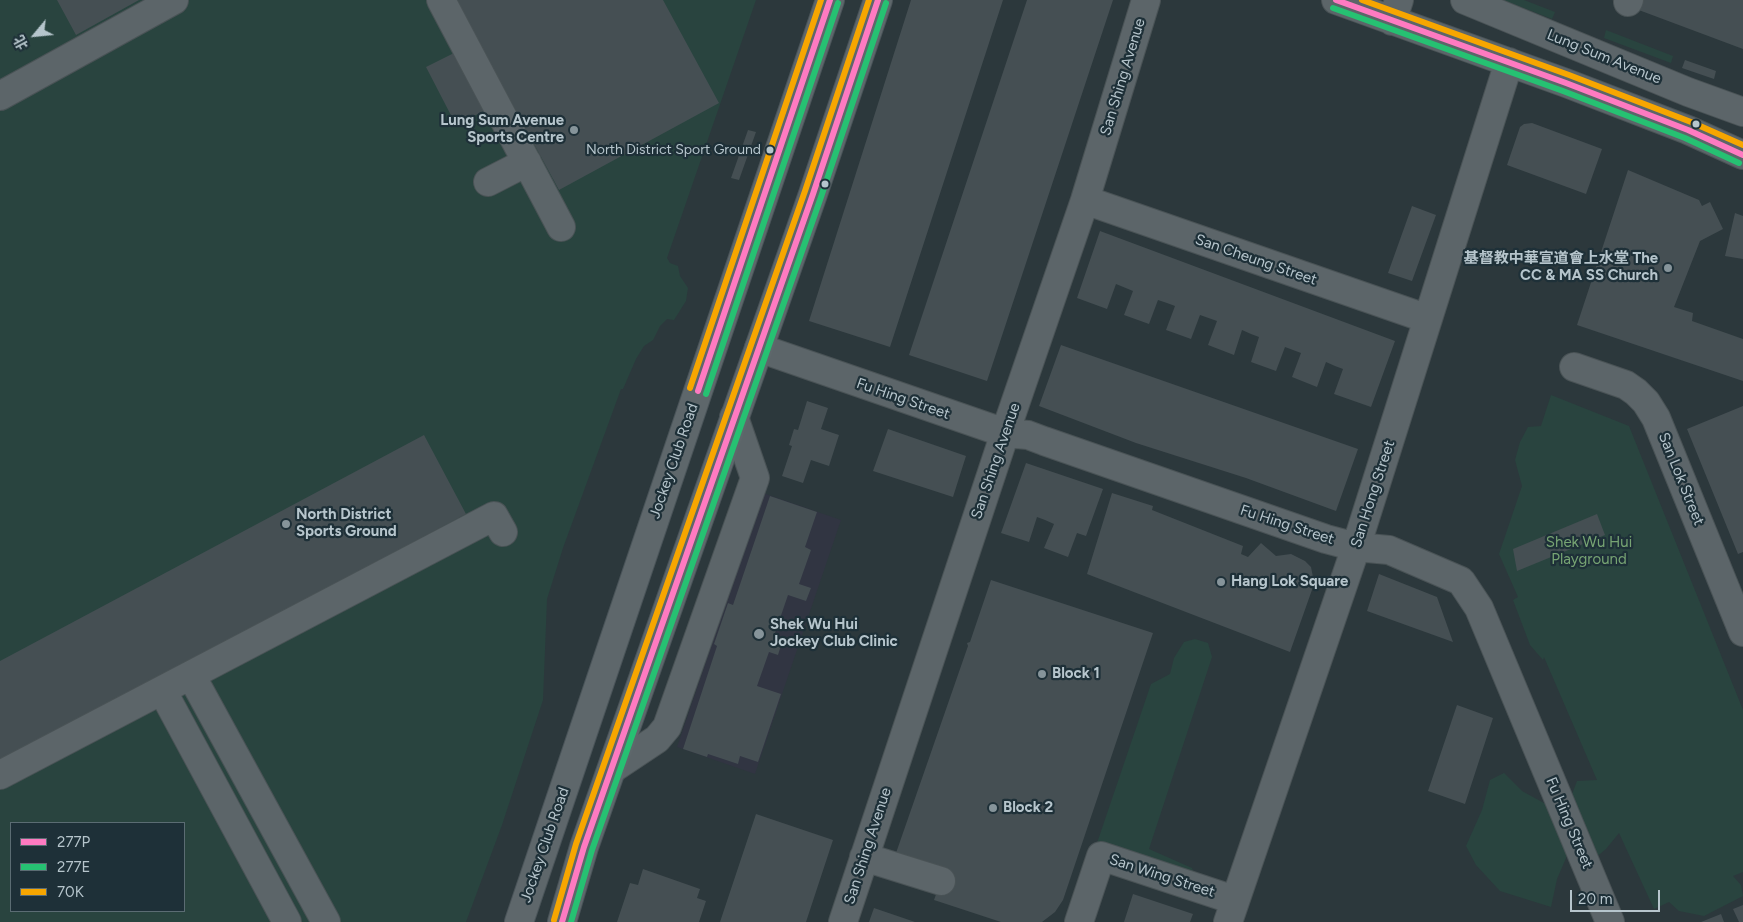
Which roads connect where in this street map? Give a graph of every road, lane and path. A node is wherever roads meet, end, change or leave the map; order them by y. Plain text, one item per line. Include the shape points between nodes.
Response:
1 (174, 0) edge
2 (441, 0) edge
3 (830, 0) edge
4 (878, 0) edge
5 (1146, 0) edge
6 (1336, 0) edge
7 (1465, 0) edge
8 (1395, 11) edge
9 (1509, 62) junction
10 (0, 96) edge
11 (1743, 112) edge
12 (1743, 155) edge
13 (527, 162) junction
14 (488, 182) dead end
15 (1085, 200) junction
16 (561, 227) dead end
17 (1428, 319) junction
18 (759, 348) junction
19 (1574, 367) dead end
20 (734, 417) junction
21 (1005, 433) junction
22 (503, 532) dead end
23 (1356, 547) junction
24 (1743, 632) edge
25 (191, 675) junction
26 (162, 690) junction
27 (612, 769) junction
28 (0, 775) edge
29 (864, 857) junction
30 (941, 881) dead end
31 (1225, 909) edge
32 (287, 922) edge
33 (326, 922) edge
34 (519, 922) edge
35 (562, 922) edge
36 (843, 922) edge
37 (1079, 922) edge
38 (1610, 922) edge

1 - 10 street
2 - 13 street
3 - 34 main road, Jockey Club Road
4 - 18 main road
5 - 15 street, San Shing Avenue
6 - 8 street
7 - 11 street, Lung Sum Avenue
8 - 9 street
9 - 12 street via 1688,130
9 - 17 street, San Hong Street
13 - 14 street
13 - 16 street
15 - 17 street, San Cheung Street
15 - 21 street, San Shing Avenue
17 - 23 street, San Hong Street
18 - 20 main road
18 - 21 street, Fu Hing Street
19 - 24 street, San Lok Street via 1626,385 1646,402 1656,418
20 - 27 main road
20 - 27 street via 755,478 667,727 662,736
21 - 23 street, Fu Hing Street via 1028,435
21 - 29 street, San Shing Avenue
22 - 25 street via 494,516
23 - 31 street, San Hong Street
23 - 38 street, Fu Hing Street via 1389,550 1451,576 1467,588 1479,608
25 - 26 street
25 - 33 street
26 - 28 street
26 - 32 street
27 - 35 main road
29 - 30 street
29 - 36 street, San Shing Avenue
31 - 37 street, San Wing Street via 1101,856

